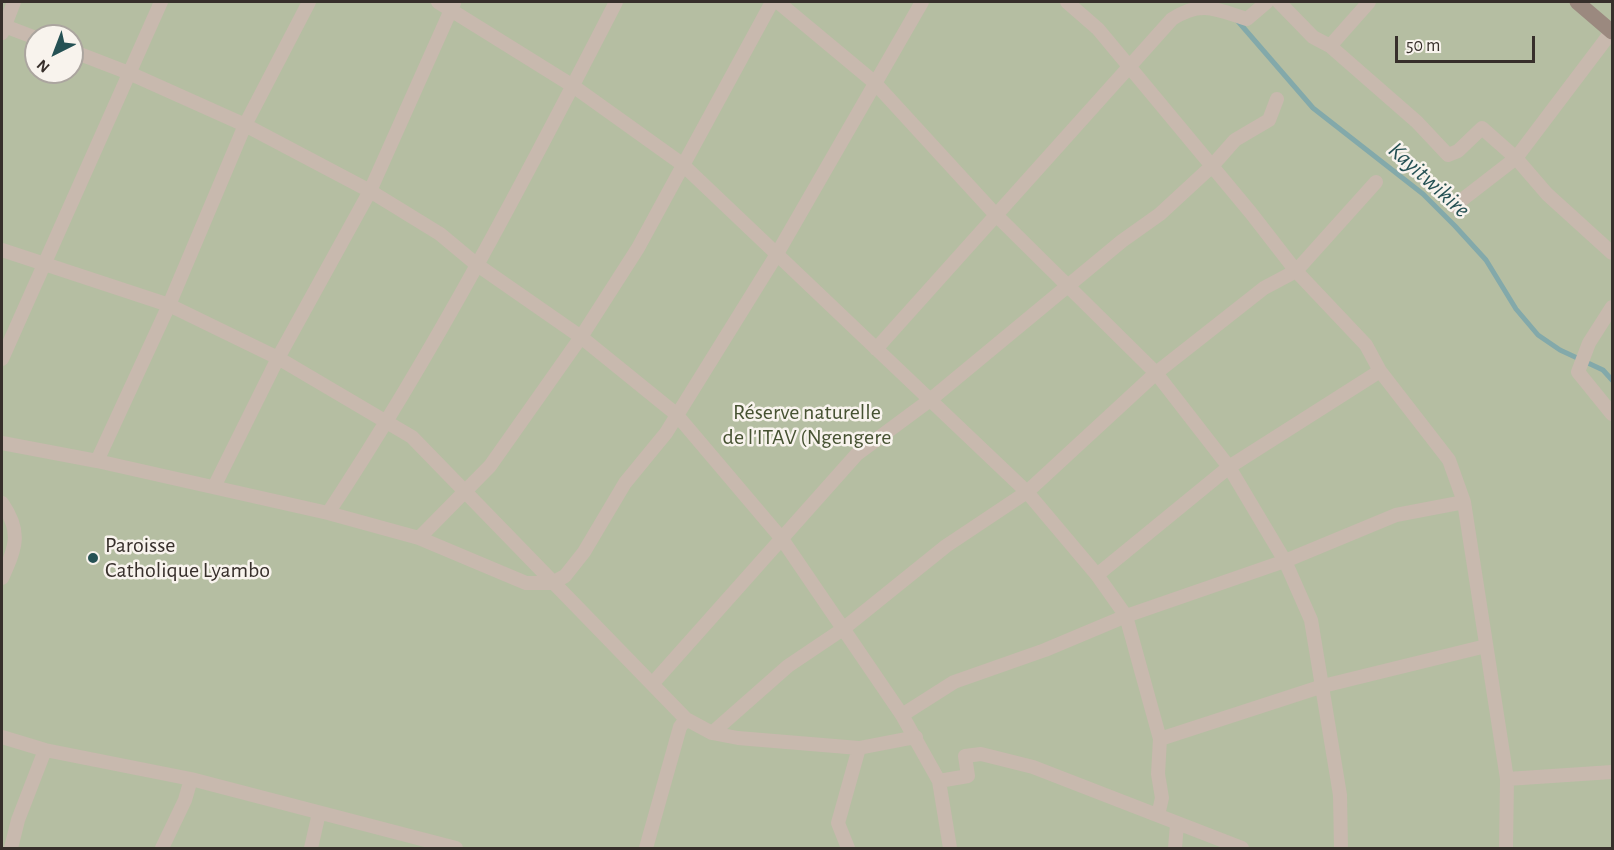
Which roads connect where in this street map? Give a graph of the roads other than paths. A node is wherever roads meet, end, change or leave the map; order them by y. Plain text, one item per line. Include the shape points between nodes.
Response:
1 (14, 2) edge
2 (161, 2) edge
3 (309, 2) edge
4 (438, 2) edge
5 (616, 2) edge
6 (772, 2) edge
7 (778, 2) edge
8 (922, 2) edge
9 (1067, 2) edge
10 (1267, 2) edge
11 (1279, 2) edge
12 (1369, 2) edge
13 (1577, 2) edge
14 (453, 5) edge
15 (2, 28) edge
16 (1612, 32) edge
17 (24, 34) edge
18 (1330, 46) junction
19 (84, 56) edge
20 (1130, 66) junction
21 (129, 73) junction
22 (874, 82) junction
23 (573, 86) junction
24 (1277, 99) dead end
25 (245, 125) junction
26 (1516, 158) junction
27 (682, 164) junction
28 (1212, 166) junction
29 (1376, 182) dead end
30 (370, 191) junction
31 (1454, 206) dead end
32 (995, 214) junction
33 (2, 250) edge
34 (1612, 253) edge
35 (776, 256) junction
36 (44, 264) junction
37 (476, 264) junction
38 (1296, 271) junction
39 (1069, 284) junction
40 (169, 305) junction
41 (1612, 307) edge
42 (581, 337) junction
43 (876, 349) junction
44 (278, 358) junction
45 (2, 359) edge
46 (1380, 371) junction
47 (1156, 372) junction
48 (930, 400) junction
49 (676, 414) junction
50 (1612, 414) edge
51 (388, 422) junction
52 (2, 443) edge
53 (98, 460) junction
54 (1230, 467) junction
55 (214, 487) junction
56 (467, 491) junction
57 (1027, 492) junction
58 (1464, 502) junction
59 (2, 503) edge
60 (328, 513) junction
61 (419, 538) junction
62 (782, 539) junction
63 (1285, 561) junction
64 (1097, 575) junction
65 (2, 578) edge
66 (552, 583) junction
67 (1126, 616) junction
68 (843, 629) junction
69 (1486, 646) junction
70 (653, 683) junction
71 (1323, 686) junction
72 (902, 715) junction
73 (686, 719) junction
74 (712, 733) junction
75 (2, 737) edge
76 (916, 738) junction
77 (1160, 739) junction
78 (859, 748) junction
79 (45, 750) junction
80 (1612, 772) edge
81 (191, 779) junction
82 (1507, 779) junction
83 (939, 781) junction
84 (319, 813) junction
85 (1158, 816) junction
86 (1177, 824) junction
87 (12, 849) edge
88 (162, 849) edge
89 (311, 849) edge
90 (456, 849) edge
91 (646, 849) edge
92 (848, 849) edge
93 (950, 849) edge
94 (1175, 849) edge
95 (1242, 849) edge
96 (1341, 849) edge
97 (1506, 849) edge

1 - 15 street
2 - 21 street
3 - 25 street
4 - 14 street
5 - 23 street
6 - 27 street
7 - 22 street
8 - 22 street
9 - 20 street via 1098,29
10 - 20 street via 1247,19 1206,6 1187,9
11 - 18 street via 1313,37
12 - 18 street
13 - 16 street
14 - 23 street
14 - 30 street
15 - 17 street
16 - 26 street
18 - 26 street via 1417,122 1448,155 1458,152 1482,128
19 - 21 street
20 - 28 street
20 - 32 street
21 - 25 street
21 - 36 street
22 - 32 street
22 - 35 street
23 - 27 street
23 - 37 street
24 - 28 street via 1269,120 1235,140
25 - 30 street
25 - 40 street
26 - 31 street
26 - 34 street via 1548,194
27 - 35 street
27 - 42 street via 638,248
28 - 38 street
28 - 39 street via 1160,214
29 - 38 street
30 - 37 street via 440,234
30 - 44 street
32 - 39 street
32 - 43 street via 955,264
33 - 36 street
35 - 43 street
35 - 49 street
36 - 40 street
36 - 45 street
37 - 42 street
37 - 51 street
38 - 46 street via 1366,345
38 - 47 street via 1264,288
39 - 47 street
39 - 48 street
40 - 44 street
40 - 53 street
41 - 50 street via 1589,343 1578,372
42 - 49 street
42 - 56 street via 523,423
43 - 48 street
44 - 51 street
44 - 55 street
46 - 54 street
46 - 58 street via 1449,460
47 - 54 street
47 - 57 street
48 - 57 street
48 - 62 street via 857,454
49 - 62 street
49 - 66 street via 666,433 625,483 584,552 565,576
51 - 56 street via 412,437
51 - 60 street
52 - 53 street
53 - 55 street
54 - 63 street
54 - 64 street
55 - 60 street
56 - 61 street
56 - 66 street
57 - 64 street
57 - 68 street via 946,546
58 - 63 street via 1396,514
58 - 69 street
59 - 65 street via 15,532 14,552
60 - 61 street
61 - 66 street via 526,583
62 - 68 street
62 - 70 street
63 - 67 street
63 - 71 street via 1311,620
64 - 67 street
66 - 70 street
67 - 72 street via 954,682
67 - 77 street
68 - 72 street
68 - 74 street via 788,666
69 - 71 street
69 - 82 street
70 - 73 street
71 - 77 street
71 - 96 street via 1340,795
72 - 76 street
73 - 74 street
73 - 91 street via 680,727
74 - 78 street
75 - 79 street
76 - 78 street
76 - 83 street
77 - 85 street via 1158,774 1162,798
78 - 92 street via 838,823
79 - 81 street
79 - 87 street via 18,820
80 - 82 street
81 - 84 street
81 - 88 street
82 - 97 street
83 - 85 street via 968,776 965,756 981,754 1033,767
83 - 93 street
84 - 89 street
84 - 90 street
85 - 86 street
86 - 94 street
86 - 95 street

